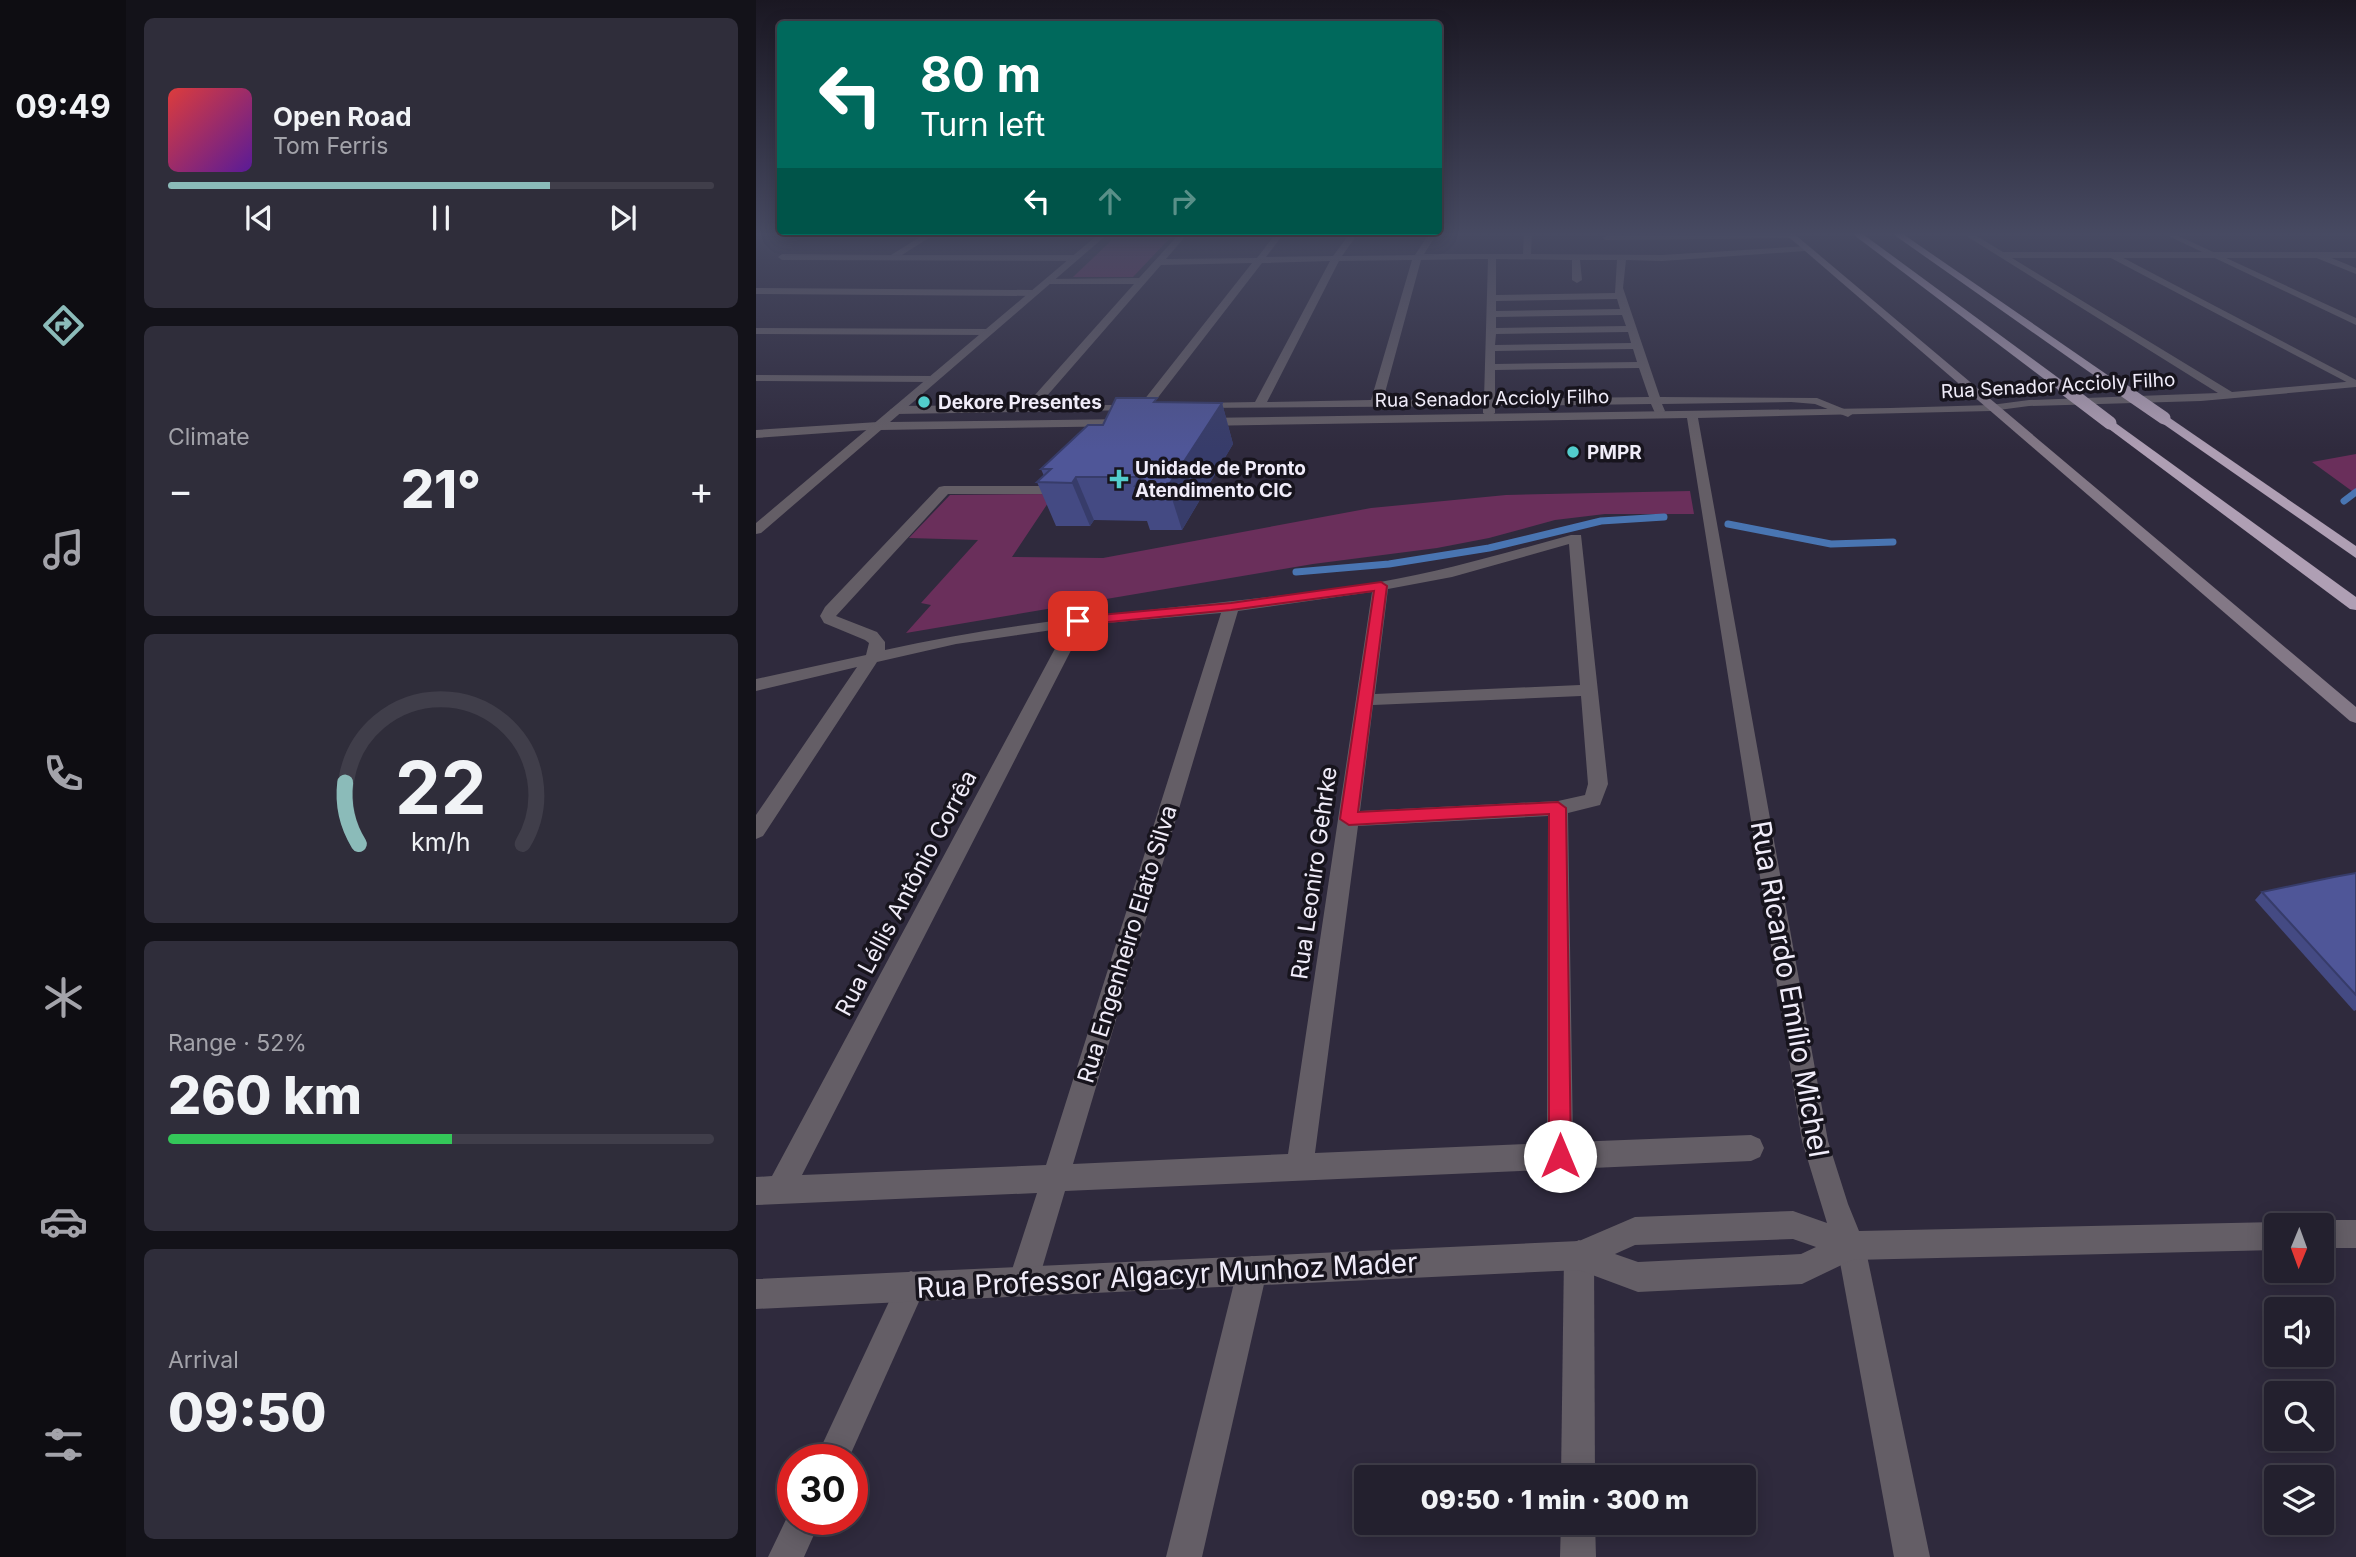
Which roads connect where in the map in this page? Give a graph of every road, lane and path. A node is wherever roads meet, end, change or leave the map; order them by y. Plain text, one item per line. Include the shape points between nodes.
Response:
1 (1020, 305) edge
2 (1121, 305) edge
3 (1224, 305) edge
4 (1312, 305) edge
5 (1404, 305) edge
6 (1491, 305) edge
7 (1624, 305) edge
8 (1871, 305) edge
9 (1951, 305) edge
10 (1999, 305) edge
11 (2081, 305) edge
12 (2206, 305) edge
13 (2319, 305) edge
14 (1626, 312) junction
15 (1491, 314) junction
16 (2356, 322) edge
17 (1631, 329) junction
18 (756, 331) edge
19 (1491, 331) junction
20 (988, 332) junction
21 (1637, 346) junction
22 (1490, 348) junction
23 (1643, 365) junction
24 (1490, 367) junction
25 (756, 378) edge
26 (933, 379) junction
27 (2356, 384) edge
28 (2229, 395) junction
29 (1655, 401) junction
30 (1489, 402) junction
31 (1376, 404) junction
32 (1259, 406) junction
33 (1150, 407) junction
34 (1182, 407) edge
35 (1991, 408) junction
36 (1029, 409) junction
37 (896, 410) junction
38 (1848, 413) junction
39 (1660, 415) junction
40 (1692, 415) junction
41 (1489, 418) junction
42 (1184, 422) edge
43 (878, 426) junction
44 (756, 434) edge
45 (1054, 490) edge
46 (759, 524) edge
47 (2356, 552) edge
48 (1381, 586) junction
49 (2356, 606) edge
50 (1231, 607) junction
51 (1078, 621) junction
52 (874, 659) junction
53 (756, 685) edge
54 (1590, 690) junction
55 (1365, 700) junction
56 (2356, 717) edge
57 (1558, 808) junction
58 (1349, 819) junction
59 (756, 831) edge
60 (1751, 1149) dead end
61 (1560, 1156) junction
62 (1300, 1167) junction
63 (1055, 1176) junction
64 (768, 1190) edge
65 (2334, 1234) edge
66 (2356, 1234) edge
67 (2264, 1236) edge
68 (1851, 1247) junction
69 (1579, 1255) junction
70 (1252, 1271) junction
71 (1023, 1282) junction
72 (911, 1286) junction
73 (756, 1294) edge
74 (838, 1444) edge
75 (1578, 1465) edge
76 (796, 1535) edge
77 (1578, 1535) edge
78 (786, 1557) edge
79 (1184, 1557) edge
80 (1578, 1557) edge
81 (1912, 1557) edge

1 - 20 street
2 - 36 street
3 - 33 street
4 - 32 street
5 - 31 street
6 - 15 street
7 - 14 street
8 - 35 main road
9 - 49 highway, bridge
10 - 47 highway, bridge
11 - 28 street
12 - 27 street
13 - 16 street
14 - 15 street
14 - 17 street
15 - 19 street
17 - 19 street
17 - 21 street
18 - 20 street
19 - 22 street
20 - 26 street
21 - 22 street
21 - 23 street
22 - 24 street
23 - 24 street
23 - 29 street
24 - 30 street
25 - 26 street
26 - 37 street
27 - 28 street, Rua Senador Accioly Filho
28 - 35 street, Rua Senador Accioly Filho
29 - 30 street
29 - 38 street via 1805,399
29 - 39 street
30 - 31 street
30 - 41 street
31 - 32 street
32 - 34 street
33 - 36 street
33 - 43 street via 1138,422
35 - 38 street, Rua Senador Accioly Filho
35 - 56 main road
36 - 37 street
37 - 43 street
38 - 40 street, Rua Senador Accioly Filho
39 - 40 street, Rua Senador Accioly Filho
39 - 41 street, Rua Senador Accioly Filho
40 - 68 street, Rua Ricardo Emílio Michel via 1815,1141
41 - 42 street, Rua Senador Accioly Filho
43 - 44 street
43 - 46 street
45 - 52 street via 944,490 828,616 871,636 877,642
48 - 50 street
48 - 54 street via 1576,538
48 - 55 street, Rua Leoniro Gehrke
50 - 51 street
50 - 63 street, Rua Engenheiro Elato Silva
51 - 52 street via 944,641
51 - 64 street, Rua Léllis Antônio Corrêa
52 - 53 street
52 - 59 street
54 - 55 street
54 - 57 street via 1597,792 1593,800
55 - 58 street, Rua Leoniro Gehrke
57 - 58 street
57 - 61 street
58 - 62 street, Rua Leoniro Gehrke
60 - 61 street
61 - 62 street
62 - 63 street
63 - 64 street
63 - 71 street, Rua Engenheiro Elato Silva
65 - 66 street
67 - 68 street, Rua Professor Algacyr Munhoz Mader
68 - 69 street, Rua Professor Algacyr Munhoz Mader via 1802,1269 1638,1277
68 - 69 street, Rua Professor Algacyr Munhoz Mader via 1793,1225 1635,1231
68 - 81 street, Rua Ricardo Emílio Michel
69 - 70 street, Rua Professor Algacyr Munhoz Mader
69 - 75 street
70 - 71 street, Rua Professor Algacyr Munhoz Mader
70 - 79 street
71 - 72 street, Rua Professor Algacyr Munhoz Mader
72 - 73 street, Rua Professor Algacyr Munhoz Mader
72 - 74 street
76 - 78 street
77 - 80 street

